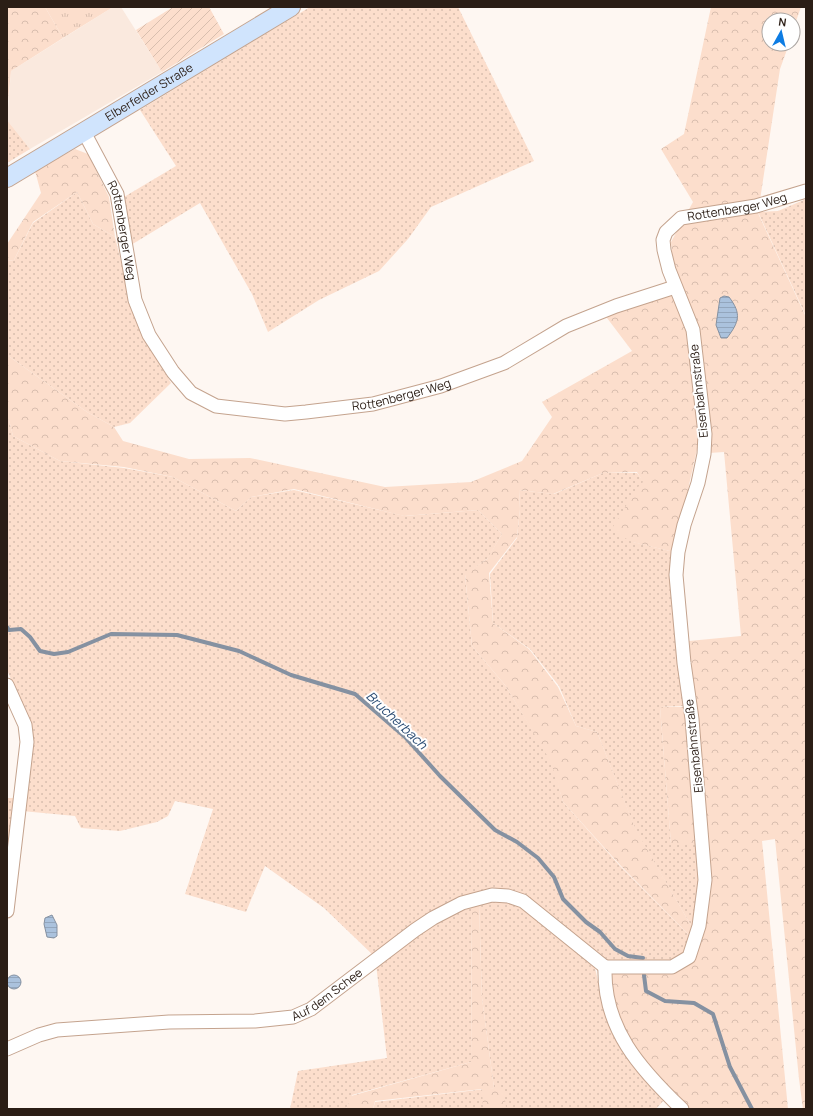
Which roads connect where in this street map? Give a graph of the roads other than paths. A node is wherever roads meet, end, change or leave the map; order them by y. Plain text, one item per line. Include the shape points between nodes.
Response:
1 (291, 7) edge
2 (84, 132) junction
3 (7, 178) edge
4 (806, 191) edge
5 (675, 287) junction
6 (7, 684) edge
7 (7, 911) edge
8 (605, 967) junction
9 (7, 1049) edge
10 (682, 1109) edge

1 - 2 main road, Elberfelder Straße
2 - 3 main road, Elberfelder Straße
2 - 5 street, Rottenberger Weg via 117,194 135,300 149,335 173,372 191,393 216,406 285,414 373,404 441,386 504,363 566,326
4 - 5 street, Rottenberger Weg via 756,206 681,218 666,232 663,240
5 - 8 street, Eisenbahnstraße via 693,330 705,434 704,454 698,483 682,532 676,575 701,820 705,880 703,908 689,957 672,967
6 - 7 street via 25,725 27,742
8 - 9 street, Auf dem Schee via 523,901 508,896 492,896 462,903 433,918 311,1009 293,1017 57,1030
8 - 10 street via 604,987 610,1012 620,1035 633,1057

